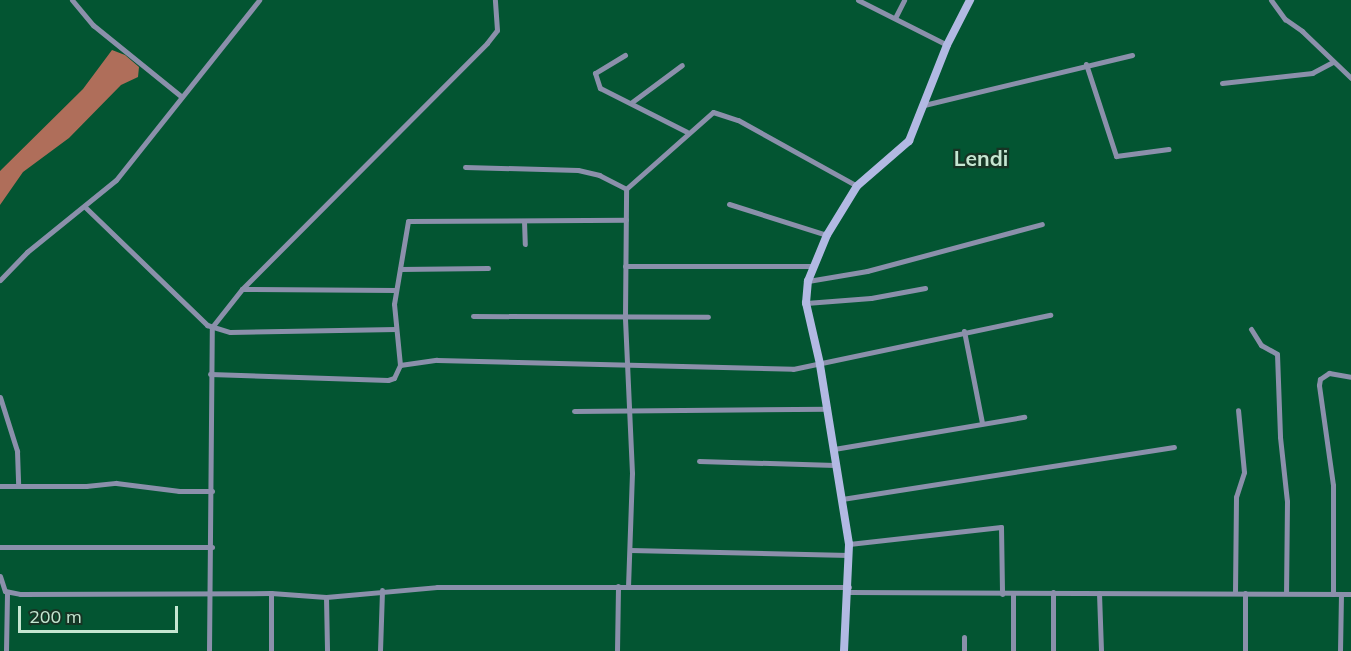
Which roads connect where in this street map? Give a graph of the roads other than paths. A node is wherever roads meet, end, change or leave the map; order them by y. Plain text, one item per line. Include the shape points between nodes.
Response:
1 (72, 0) edge
2 (259, 0) edge
3 (495, 0) edge
4 (858, 0) edge
5 (904, 0) edge
6 (970, 0) edge
7 (1271, 0) edge
8 (895, 18) junction
9 (947, 45) junction
10 (625, 55) dead end
11 (1132, 55) dead end
12 (1333, 62) junction
13 (1086, 64) junction
14 (682, 65) dead end
15 (1351, 78) edge
16 (1222, 83) dead end
17 (182, 97) junction
18 (632, 102) junction
19 (924, 105) junction
20 (687, 132) junction
21 (1168, 149) dead end
22 (465, 167) dead end
23 (856, 186) junction
24 (626, 189) junction
25 (729, 204) dead end
26 (85, 207) junction
27 (524, 220) junction
28 (626, 220) junction
29 (1042, 224) dead end
30 (827, 235) junction
31 (525, 244) dead end
32 (626, 266) junction
33 (811, 266) junction
34 (488, 267) dead end
35 (400, 269) junction
36 (0, 280) edge
37 (808, 281) junction
38 (925, 288) dead end
39 (242, 289) junction
40 (396, 290) junction
41 (806, 303) junction
42 (1050, 315) dead end
43 (473, 316) dead end
44 (625, 316) junction
45 (708, 317) dead end
46 (212, 327) junction
47 (396, 329) junction
48 (1251, 329) dead end
49 (964, 331) junction
50 (820, 364) junction
51 (400, 365) junction
52 (629, 366) junction
53 (210, 374) junction
54 (1351, 377) edge
55 (0, 397) edge
56 (828, 408) junction
57 (632, 409) junction
58 (1238, 410) dead end
59 (574, 411) dead end
60 (1024, 417) dead end
61 (982, 423) junction
62 (1174, 447) dead end
63 (834, 449) junction
64 (699, 461) dead end
65 (835, 465) junction
66 (18, 485) junction
67 (0, 486) edge
68 (212, 491) junction
69 (842, 499) junction
70 (849, 544) junction
71 (0, 547) edge
72 (212, 547) junction
73 (630, 550) junction
74 (849, 555) junction
75 (0, 576) edge
76 (618, 586) junction
77 (628, 586) junction
78 (849, 589) junction
79 (382, 590) junction
80 (1053, 592) junction
81 (1286, 592) junction
82 (7, 593) junction
83 (271, 593) junction
84 (1099, 593) junction
85 (1235, 593) junction
86 (1245, 593) junction
87 (212, 594) junction
88 (1002, 594) junction
89 (1013, 594) junction
90 (1333, 594) junction
91 (1351, 594) edge
92 (1341, 595) junction
93 (326, 597) junction
94 (964, 637) dead end
95 (6, 651) edge
96 (209, 651) edge
97 (271, 651) edge
98 (327, 651) edge
99 (381, 651) edge
100 (617, 651) edge
101 (844, 651) edge
102 (964, 651) edge
103 (1012, 651) edge
104 (1053, 651) edge
105 (1101, 651) edge
106 (1245, 651) edge
107 (1340, 651) edge

1 - 17 street via 93,25
2 - 17 street
3 - 39 street via 497,30 487,44
4 - 8 street
5 - 8 street
6 - 9 main road
7 - 12 street via 1285,19
8 - 9 street
9 - 19 main road
10 - 18 street via 594,76 600,88
11 - 13 street
12 - 15 street
12 - 16 street via 1312,73
13 - 19 street
13 - 21 street via 1116,156
14 - 18 street
17 - 26 street via 116,180
18 - 20 street
19 - 23 main road via 909,141
20 - 23 street via 713,111 724,114
20 - 24 street
22 - 24 street via 578,170
23 - 30 main road
24 - 28 street
25 - 30 street
26 - 36 street via 27,252
26 - 46 street via 196,318
27 - 28 street
27 - 31 street
27 - 35 street via 408,221
28 - 32 street
29 - 37 street via 858,273
30 - 33 main road
32 - 33 street
32 - 44 street
33 - 37 main road
34 - 35 street
35 - 40 street
37 - 41 main road
38 - 41 street via 871,298
39 - 40 street
39 - 46 street
40 - 47 street
41 - 50 main road
42 - 49 street
43 - 44 street
44 - 45 street
44 - 52 street
46 - 47 street via 230,332
46 - 53 street
47 - 51 street
48 - 81 street via 1261,345 1277,354 1279,431 1287,501
49 - 50 street
49 - 61 street
50 - 52 street via 793,369
50 - 56 main road
51 - 52 street via 451,360
51 - 53 street via 394,378 378,380 340,375
52 - 57 street
53 - 68 street
54 - 90 street via 1329,373 1320,379 1319,385 1333,485
55 - 66 street via 17,451
56 - 57 street
56 - 63 main road
57 - 59 street
57 - 73 street
58 - 85 street via 1244,472 1236,497
60 - 61 street
61 - 63 street
62 - 69 street
63 - 65 main road
64 - 65 street
65 - 69 main road
66 - 67 street
66 - 68 street via 116,483
68 - 72 street
69 - 70 main road
70 - 74 main road
70 - 88 street via 1001,527
71 - 72 street
72 - 87 street
73 - 74 street
73 - 77 street
74 - 78 main road
75 - 82 street
76 - 77 street
76 - 79 street
76 - 100 street
77 - 78 street
78 - 88 street
78 - 101 main road
79 - 93 street
79 - 99 street
80 - 84 street
80 - 89 street
80 - 104 street
81 - 86 street
81 - 90 street
82 - 87 street
82 - 95 street
83 - 87 street
83 - 93 street
83 - 97 street
84 - 85 street
84 - 105 street
85 - 86 street
86 - 106 street
87 - 96 street
88 - 89 street
89 - 103 street
90 - 92 street
91 - 92 street
92 - 107 street
93 - 98 street
94 - 102 street

